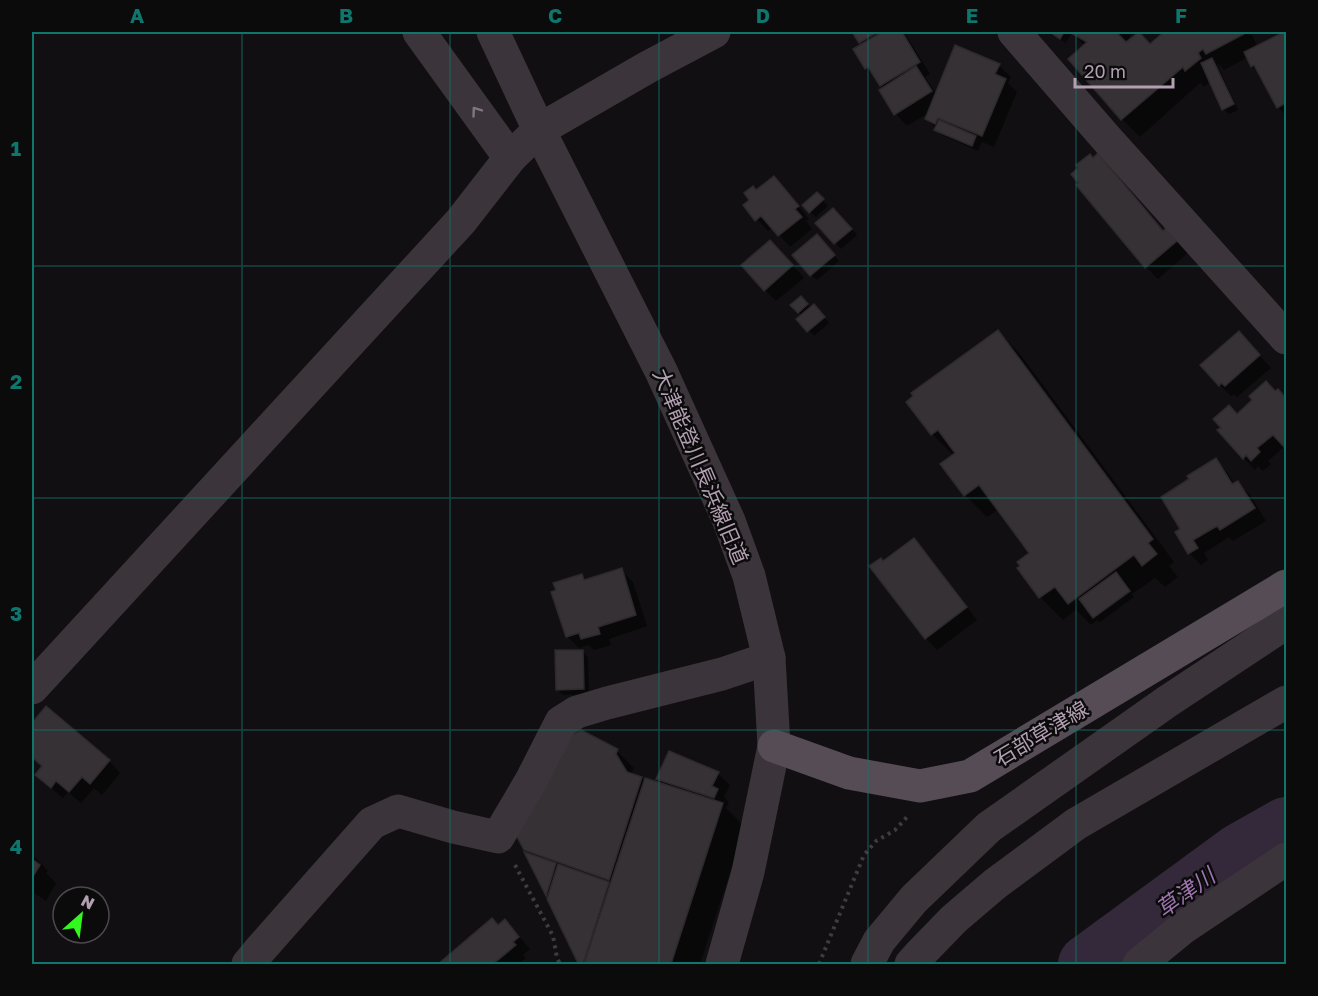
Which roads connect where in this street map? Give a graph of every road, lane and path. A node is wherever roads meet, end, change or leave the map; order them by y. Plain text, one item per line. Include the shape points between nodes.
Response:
1 (419, 32) edge
2 (493, 32) edge
3 (714, 32) edge
4 (1014, 32) edge
5 (539, 130) junction
6 (510, 158) junction
7 (1287, 338) edge
8 (1287, 585) edge
9 (1287, 623) edge
10 (769, 658) junction
11 (32, 688) edge
12 (1287, 702) edge
13 (774, 746) junction
14 (920, 786) junction
15 (498, 837) junction
16 (1287, 859) edge
17 (248, 964) edge
18 (560, 964) edge
19 (722, 964) edge
20 (819, 964) edge
21 (867, 964) edge
22 (911, 964) edge
23 (1139, 964) edge

6 -> 1 street
2 - 5 street, 大津能登川長浜線旧道
3 - 5 street
4 - 7 street
5 - 6 street
5 - 10 street, 大津能登川長浜線旧道 via 661,371 729,521 749,576
6 - 11 street via 462,221
8 - 14 main road, 石部草津線 via 970,776
9 - 21 street via 1168,701 990,827 914,899 879,941
10 - 13 street, 大津能登川長浜線旧道
10 - 15 street via 577,712 561,722
12 - 22 street via 1076,824 995,884
13 - 14 main road, 石部草津線 via 849,773
13 - 19 street, 大津能登川長浜線旧道 via 748,872
14 - 20 path via 914,809 896,830 876,841 864,855
15 - 17 street via 398,812 372,823
15 - 18 path via 553,936
16 - 23 street via 1183,928

